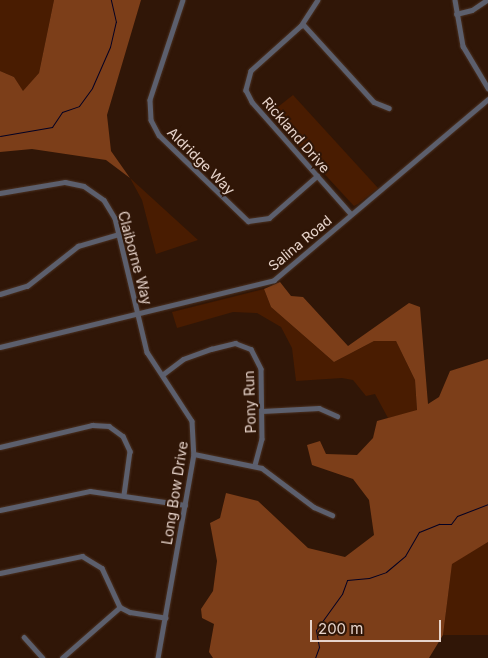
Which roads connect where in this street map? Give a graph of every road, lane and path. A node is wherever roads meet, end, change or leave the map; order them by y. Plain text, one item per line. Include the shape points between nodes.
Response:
1 (183, 0) edge
2 (318, 0) edge
3 (455, 0) edge
4 (487, 0) edge
5 (456, 14) junction
6 (303, 24) junction
7 (488, 88) edge
8 (488, 99) edge
9 (389, 108) dead end
10 (317, 176) junction
11 (0, 193) edge
12 (350, 214) junction
13 (119, 234) junction
14 (0, 294) edge
15 (138, 314) junction
16 (0, 347) edge
17 (162, 375) junction
18 (262, 411) junction
19 (337, 416) dead end
20 (0, 447) edge
21 (194, 454) junction
22 (255, 466) junction
23 (124, 494) junction
24 (185, 505) junction
25 (0, 510) edge
26 (332, 514) dead end
27 (0, 573) edge
28 (120, 607) junction
29 (166, 618) junction
30 (24, 637) dead end
31 (43, 658) edge
32 (62, 658) edge
33 (158, 658) edge

1 - 10 street, Aldridge Way via 150,100 151,120 159,135 248,221 270,218
2 - 6 street, Rickland Drive
3 - 5 street
4 - 5 street via 472,10
5 - 7 street via 467,56
6 - 9 street via 374,102
6 - 10 street, Rickland Drive via 253,69 247,79 246,90 250,100
8 - 12 street, Salina Road
10 - 12 street, Rickland Drive
11 - 13 street, Claiborne Way via 58,182 84,186 108,204
12 - 15 street, Salina Road via 274,280
13 - 14 street via 78,246 27,286
13 - 15 street, Claiborne Way
15 - 16 street, Salina Road
15 - 17 street, Long Bow Drive via 148,352
17 - 18 street, Pony Run via 192,355 235,343 243,345 251,349 259,360
17 - 21 street, Long Bow Drive via 189,415 194,432
18 - 19 street via 319,408
18 - 22 street, Pony Run via 262,439
20 - 23 street via 92,425 108,426 120,433 130,451
21 - 22 street
21 - 24 street, Long Bow Drive
22 - 26 street via 276,476 314,507
23 - 24 street
23 - 25 street via 80,492
24 - 29 street, Long Bow Drive
27 - 28 street via 82,556 102,568
28 - 29 street via 130,612
28 - 32 street
29 - 33 street, Long Bow Drive
30 - 31 street

